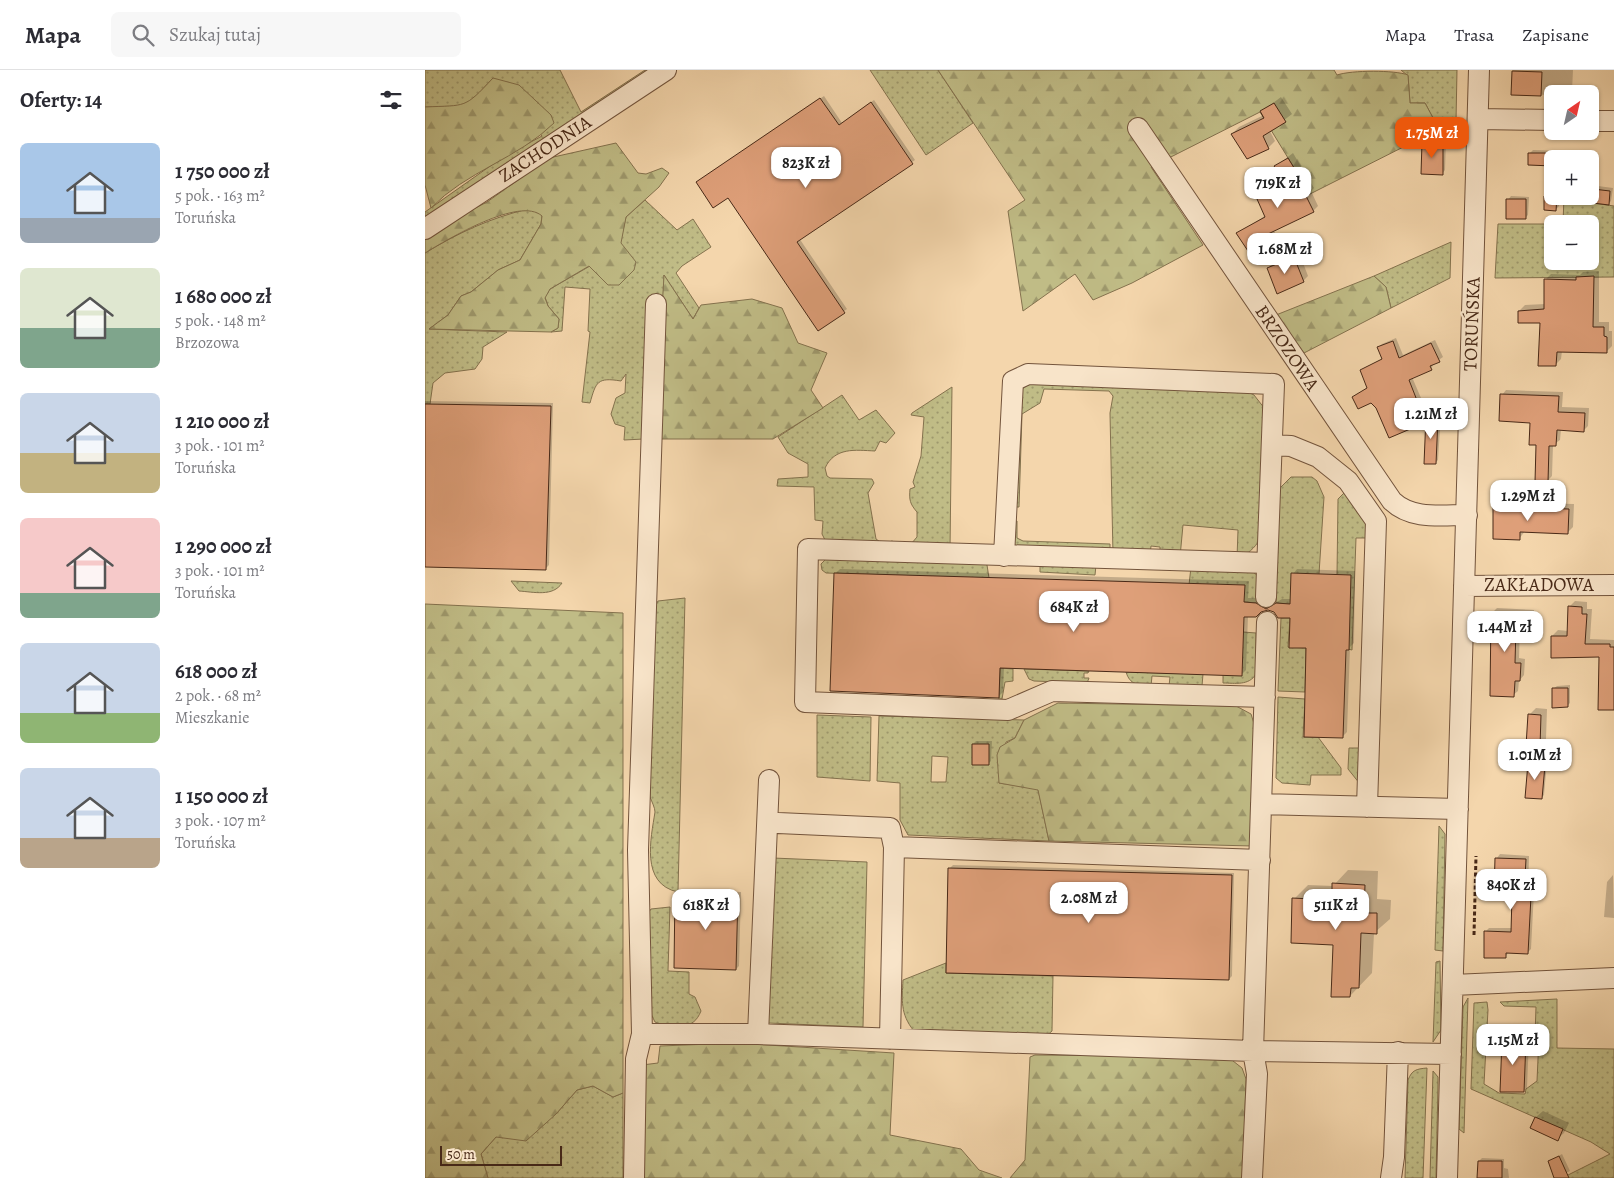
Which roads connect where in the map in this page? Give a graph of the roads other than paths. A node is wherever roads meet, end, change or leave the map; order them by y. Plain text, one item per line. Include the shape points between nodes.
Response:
1 (666, 70) edge
2 (1479, 70) edge
3 (1478, 119) junction
4 (1544, 120) edge
5 (1599, 121) edge
6 (1614, 121) edge
7 (1138, 128) dead end
8 (425, 229) edge
9 (656, 304) dead end
10 (1272, 446) junction
11 (1467, 515) junction
12 (1004, 556) junction
13 (1267, 563) junction
14 (1614, 585) edge
15 (1465, 586) junction
16 (1266, 597) dead end
17 (1267, 622) dead end
18 (1265, 697) junction
19 (769, 780) dead end
20 (1261, 804) junction
21 (1367, 807) junction
22 (1458, 809) junction
23 (778, 822) dead end
24 (894, 847) junction
25 (1259, 860) junction
26 (1614, 978) edge
27 (1453, 985) junction
28 (642, 1034) junction
29 (757, 1034) junction
30 (890, 1039) junction
31 (1253, 1051) junction
32 (1398, 1052) junction
33 (1451, 1054) junction
34 (634, 1178) edge
35 (1252, 1178) edge
36 (1391, 1178) edge
37 (1447, 1178) edge

1 - 8 street, ZACHODNIA
2 - 3 street, TORUŃSKA
3 - 4 street
3 - 11 street, TORUŃSKA
5 - 6 street
7 - 11 street, BRZOZOWA via 1392,501 1403,510 1418,515
9 - 28 street via 638,850
10 - 12 street via 1274,384 1028,374 1013,381
10 - 13 street
10 - 21 street via 1291,446 1318,457 1348,481 1376,521
11 - 15 street, TORUŃSKA
12 - 13 street
12 - 18 street via 808,549 805,702 1008,710 1052,690
13 - 16 street
14 - 15 street, ZAKŁADOWA
15 - 22 street, TORUŃSKA
17 - 18 street
18 - 20 street
19 - 29 street
20 - 21 street
20 - 25 street
21 - 22 street
22 - 27 street, TORUŃSKA
23 - 24 street via 890,828
24 - 25 street
24 - 30 street
25 - 31 street
26 - 27 street
27 - 33 street, TORUŃSKA
28 - 29 street
28 - 34 street via 636,1059
29 - 30 street
30 - 31 street
31 - 32 street
31 - 35 street via 1257,1074
32 - 33 street
32 - 36 street
33 - 37 street, TORUŃSKA

